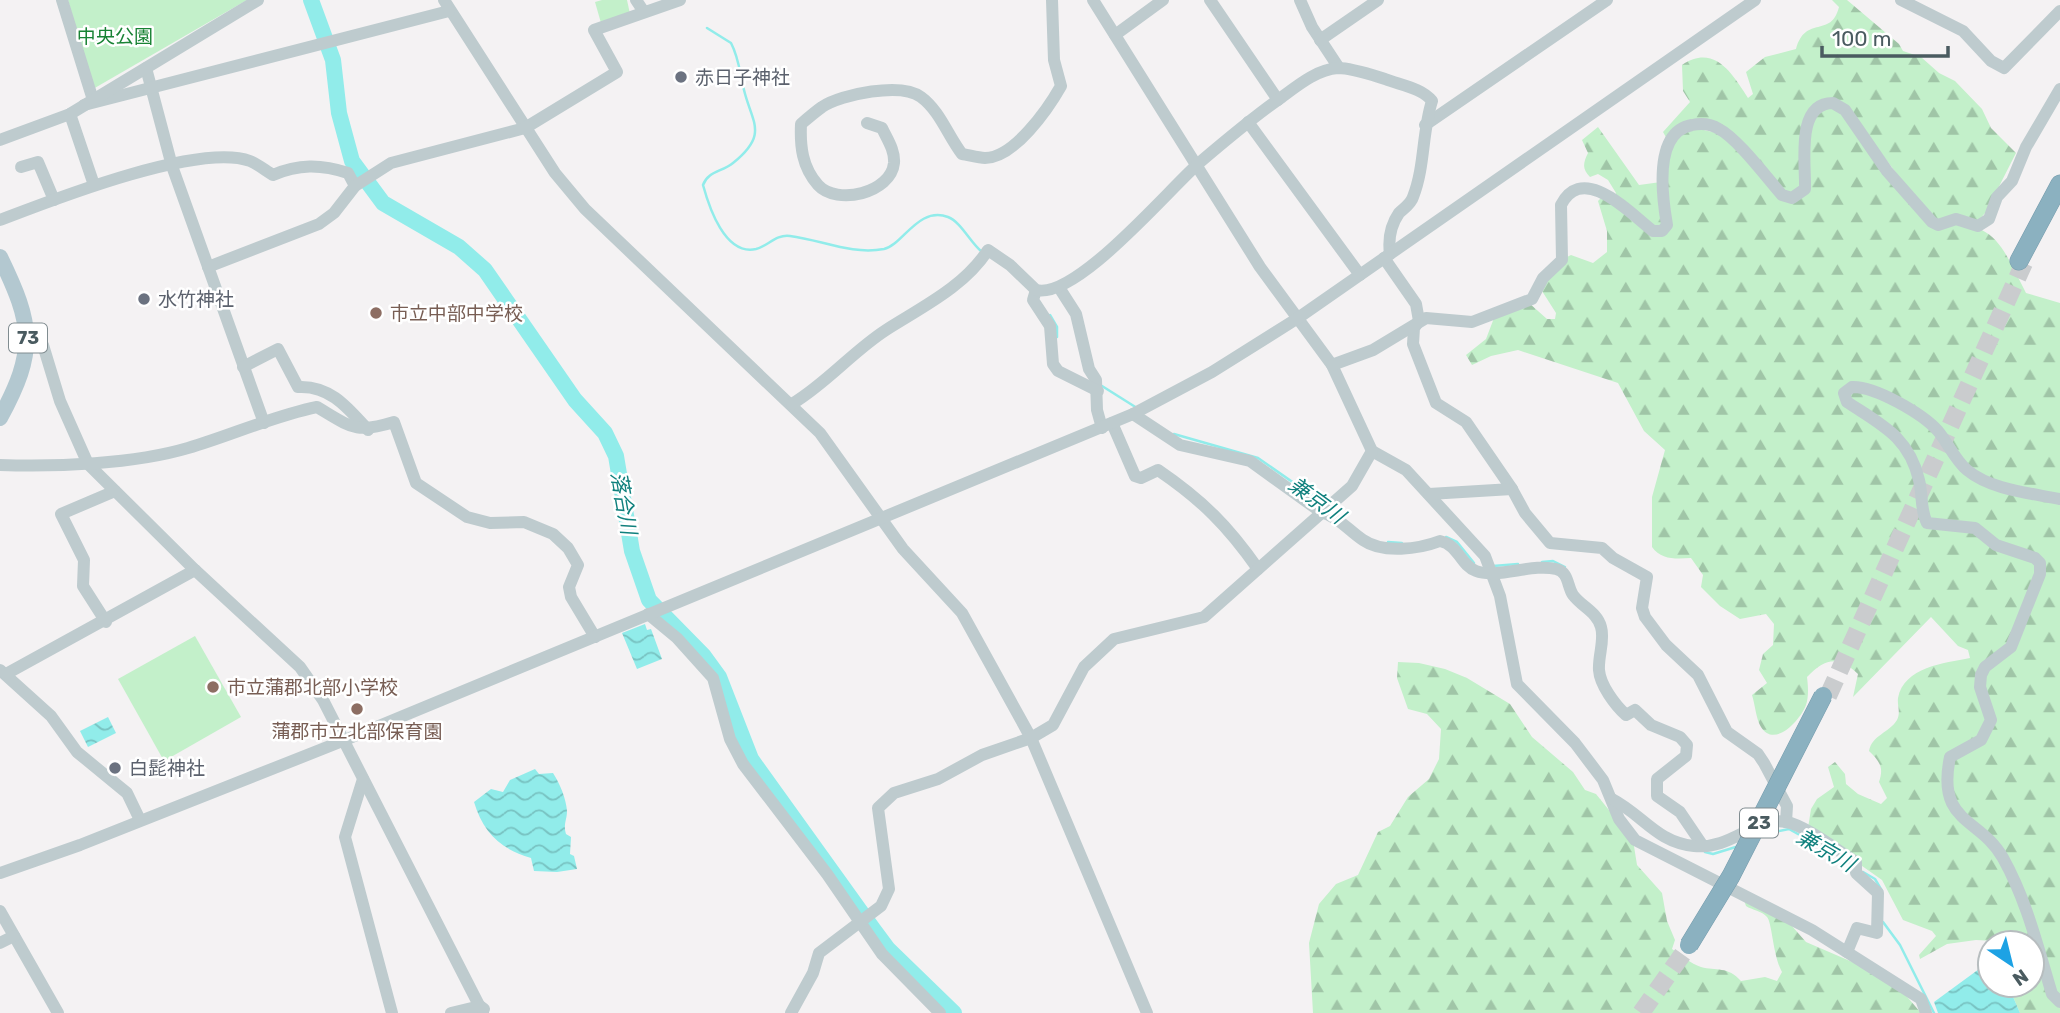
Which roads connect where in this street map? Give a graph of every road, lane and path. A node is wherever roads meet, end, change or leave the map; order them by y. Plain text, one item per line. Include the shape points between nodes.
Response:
1 (62, 0) edge
2 (258, 0) edge
3 (636, 0) edge
4 (680, 0) edge
5 (1052, 0) edge
6 (1093, 0) edge
7 (1163, 0) edge
8 (1210, 0) edge
9 (1300, 0) edge
10 (1378, 0) edge
11 (1606, 0) edge
12 (1755, 0) edge
13 (1908, 1) edge
14 (446, 5) edge
15 (644, 12) junction
16 (2060, 12) edge
17 (1115, 35) junction
18 (1320, 40) junction
19 (146, 68) junction
20 (1339, 68) junction
21 (151, 87) junction
22 (2060, 89) edge
23 (1278, 100) junction
24 (89, 102) junction
25 (2057, 105) edge
26 (70, 114) junction
27 (867, 122) dead end
28 (1248, 122) junction
29 (1425, 125) junction
30 (525, 128) junction
31 (0, 140) edge
32 (1197, 165) junction
33 (172, 166) junction
34 (21, 167) dead end
35 (2060, 184) edge
36 (94, 185) junction
37 (356, 185) junction
38 (2060, 194) edge
39 (54, 200) junction
40 (0, 220) edge
41 (1387, 256) junction
42 (0, 257) edge
43 (208, 267) junction
44 (1360, 275) junction
45 (1060, 289) junction
46 (1035, 294) junction
47 (1298, 318) junction
48 (1419, 321) junction
49 (29, 341) junction
50 (1332, 365) junction
51 (243, 367) junction
52 (1098, 386) junction
53 (792, 404) junction
54 (1137, 412) junction
55 (0, 418) edge
56 (264, 423) junction
57 (1107, 425) junction
58 (368, 430) junction
59 (1372, 451) junction
60 (88, 464) junction
61 (0, 465) edge
62 (1512, 489) junction
63 (116, 491) junction
64 (1429, 494) junction
65 (2060, 499) edge
66 (1326, 508) junction
67 (883, 517) junction
68 (1489, 567) junction
69 (1258, 569) junction
70 (195, 570) junction
71 (650, 613) junction
72 (106, 622) junction
73 (596, 637) junction
74 (3, 672) edge
75 (1825, 696) tunnel mouth
76 (1031, 738) junction
77 (345, 740) junction
78 (363, 779) junction
79 (1612, 799) junction
80 (139, 820) junction
81 (1786, 822) junction
82 (1699, 846) junction
83 (0, 873) edge
84 (0, 911) edge
85 (862, 918) junction
86 (14, 936) junction
87 (0, 943) edge
88 (1690, 947) tunnel mouth
89 (1847, 952) junction
90 (2060, 1002) edge
91 (484, 1011) edge
92 (58, 1013) edge
93 (392, 1013) edge
94 (451, 1013) edge
95 (791, 1013) edge
96 (940, 1013) edge
97 (1147, 1013) edge
98 (1926, 1013) edge

1 - 24 street
2 - 19 street
3 - 15 street
4 - 15 street
5 - 27 street via 1054,60 1061,86 1044,115 1009,147 984,158 962,154 937,113 919,95 906,91 860,93 824,106 801,124 800,153 819,186 838,194 861,194 883,183 894,167 894,153 882,128
6 - 17 street
7 - 17 street
8 - 23 street
9 - 18 street
10 - 18 street
11 - 29 street
12 - 41 street
13 - 16 street via 1963,31 1990,61 2004,68
14 - 21 street via 324,45
14 - 30 street
15 - 30 street via 594,30 617,72
17 - 32 street
18 - 20 street
19 - 21 street
19 - 24 street
20 - 23 street via 1307,79
20 - 29 street via 1427,94 1432,101
21 - 24 street
21 - 33 street
22 - 25 street
23 - 28 street
24 - 26 street
25 - 48 street via 2026,147 1989,219 1978,226 1964,219 1938,225 1932,222 1887,171 1845,110 1833,103 1820,105 1808,118 1805,189 1792,198 1782,195 1718,128 1686,127 1671,139 1665,153 1667,225 1662,231 1653,230 1596,189 1579,188 1561,205 1562,260 1543,278 1532,299 1472,322 1436,317
26 - 31 street
26 - 36 street
28 - 32 street
28 - 44 street
29 - 41 street via 1413,199 1398,214 1388,237
30 - 37 street via 391,163
30 - 53 street via 555,173 606,232
32 - 45 street via 1136,227
32 - 47 street via 1260,267
33 - 36 street
33 - 37 street via 203,158 249,161 273,176 294,166 331,167 348,173
33 - 43 street
34 - 39 street via 38,162
35 - 38 highway via 2022,262
36 - 39 street
37 - 43 street via 334,213 318,224
39 - 40 street
41 - 44 street
41 - 48 street via 1416,304
42 - 49 main road, 73 via 20,300
43 - 51 street
44 - 47 street
45 - 46 street
45 - 52 street via 1076,314 1089,369
46 - 52 street via 1050,326 1053,364 1058,371
46 - 53 street via 1010,265 985,254 939,298 886,330 820,388
47 - 50 street
47 - 54 street
48 - 50 street via 1373,350
48 - 62 street via 1413,344 1436,403 1466,422
49 - 55 main road, 73
49 - 60 street via 43,345
50 - 59 street
51 - 56 street
51 - 58 street via 278,349 298,387 324,389
52 - 57 street via 1097,410
53 - 67 street via 820,433
54 - 57 street
54 - 66 street via 1180,445 1250,461
56 - 58 street via 317,407 352,428
56 - 60 street via 186,449
57 - 67 street
57 - 69 street via 1135,475 1141,478 1158,470 1181,486 1230,528
58 - 73 street via 394,422 416,483 467,517 490,523 524,523 553,534 578,565 569,587 571,597
59 - 64 street via 1406,470
59 - 66 street via 1352,486
60 - 61 street
60 - 63 street
62 - 64 street
62 - 81 street via 1550,543 1602,548 1647,577 1645,617 1699,676 1727,732 1758,754 1787,806
63 - 70 street
63 - 72 street via 61,514 84,560 83,586
64 - 68 street
65 - 90 street via 1983,480 1965,469 1937,429 1916,412 1863,388 1852,387 1844,393 1847,402 1900,439 1910,452 1919,481 1921,513 1927,523 1975,528 1996,545 2040,563 2040,574 2011,647 1981,675 1980,687 1991,720 1982,740 1950,757 1946,774 1952,803 1963,820 2002,856 2033,925 2052,994
66 - 68 street via 1372,545 1423,547 1440,541 1455,547 1474,570
66 - 69 street
67 - 71 street
67 - 76 street via 904,549 962,613
68 - 79 street via 1500,596 1517,684 1575,743
68 - 82 street via 1544,568 1565,574 1573,594 1601,627 1599,671 1616,706 1680,737 1687,745 1686,756 1657,779 1657,796 1680,812
69 - 76 street via 1204,617 1114,639 1084,667 1053,725
70 - 72 street
70 - 77 street via 300,667
71 - 73 street
71 - 85 street via 713,677 730,739 743,764
72 - 74 street
73 - 77 street
74 - 80 street via 51,716 77,752 127,793
75 - 88 highway, 23, bridge via 1735,878
76 - 85 street via 982,755 881,802 878,808 889,889 881,906
76 - 97 street
77 - 78 street
77 - 80 street
78 - 91 street
78 - 93 street via 345,837
79 - 82 street via 1652,831
79 - 89 street via 1619,819 1642,845
80 - 83 street
81 - 82 street via 1756,827 1721,845
81 - 89 street via 1856,868 1878,893 1877,933 1857,928
84 - 86 street
85 - 95 street via 819,953
85 - 96 street via 882,954
86 - 87 street
86 - 92 street
89 - 98 street via 1921,999
91 - 94 street

